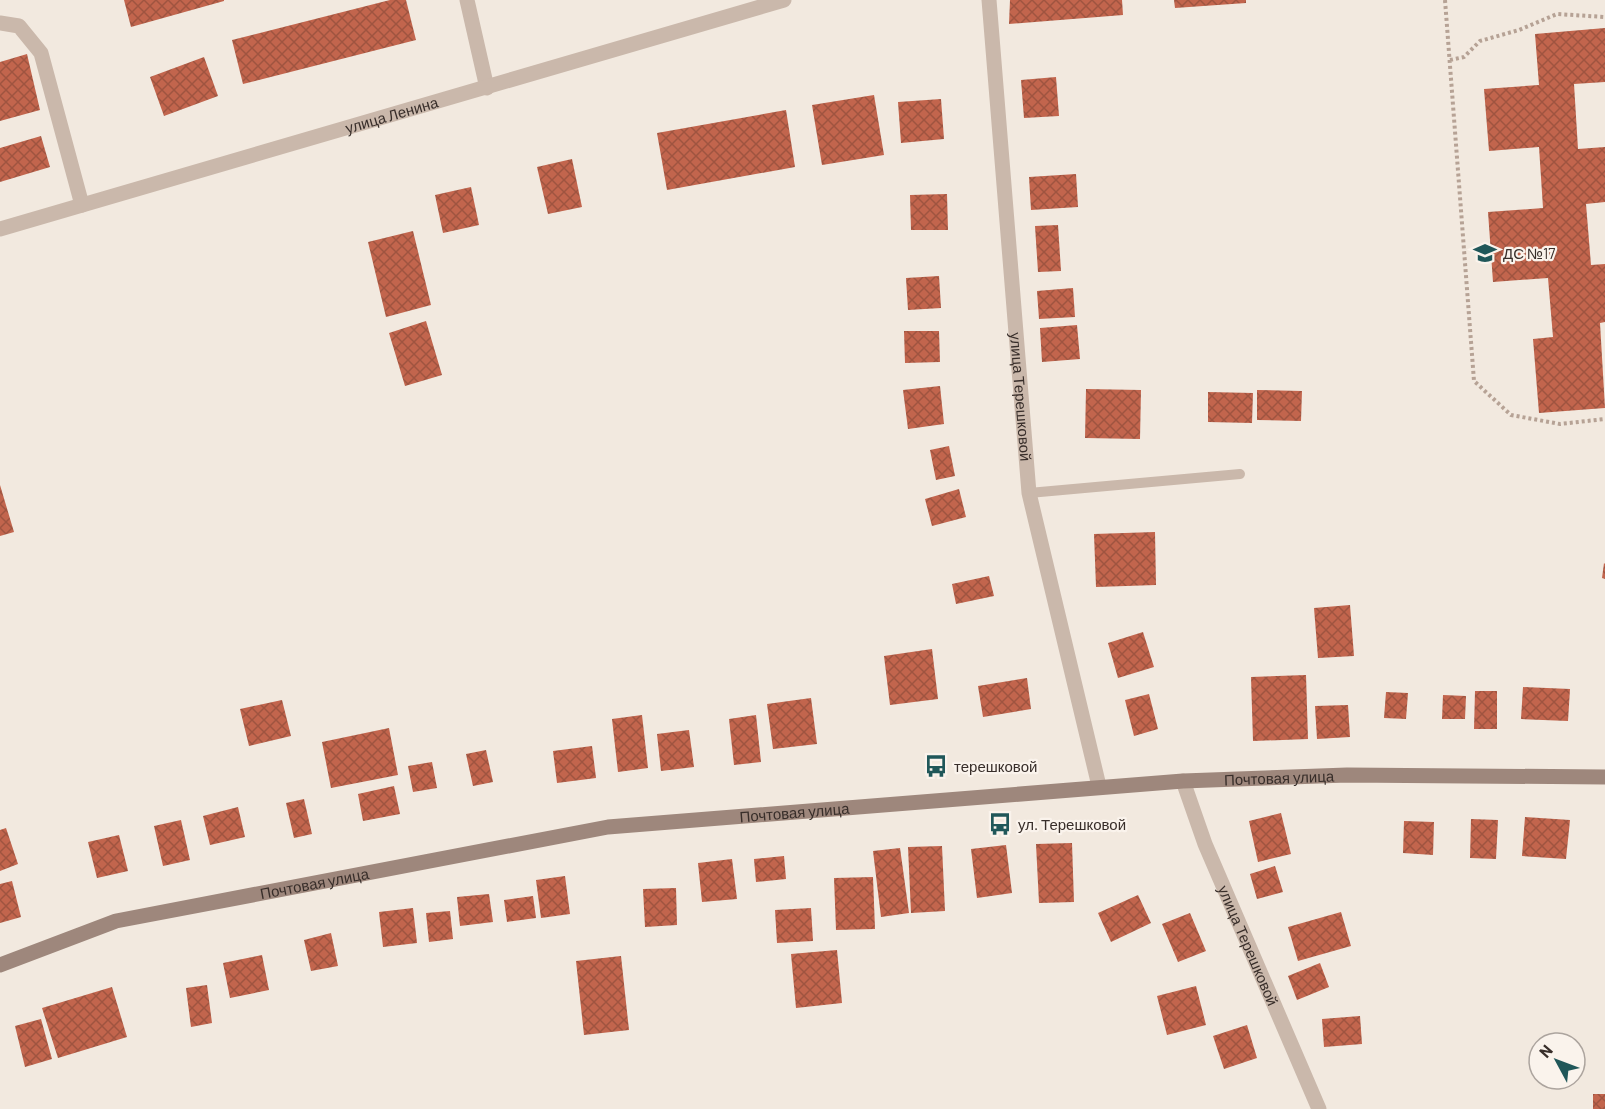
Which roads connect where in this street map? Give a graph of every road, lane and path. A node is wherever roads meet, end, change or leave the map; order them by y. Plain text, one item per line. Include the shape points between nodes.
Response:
1 (467, 0) edge
2 (784, 0) edge
3 (989, 0) edge
4 (1446, 0) edge
5 (1605, 17) edge
6 (0, 23) edge
7 (1450, 60) junction
8 (487, 88) junction
9 (82, 206) junction
10 (0, 229) edge
11 (1605, 419) edge
12 (1240, 474) dead end
13 (1029, 493) junction
14 (1605, 777) edge
15 (1183, 781) junction
16 (1099, 786) junction
17 (0, 965) edge
18 (1319, 1109) edge

1 - 8 street
2 - 8 street, улица Ленина
3 - 13 street, улица Терешковой
4 - 7 path
5 - 7 path via 1557,14 1480,41 1464,57
6 - 9 street via 19,26 40,53
7 - 11 path via 1474,381 1511,415 1560,424
8 - 9 street, улица Ленина
9 - 10 street, улица Ленина
12 - 13 lane
13 - 16 street, улица Терешковой
14 - 15 main road, Почтовая улица via 1347,775
15 - 16 main road, Почтовая улица
15 - 18 street, улица Терешковой via 1205,844
16 - 17 main road, Почтовая улица via 608,827 117,921

